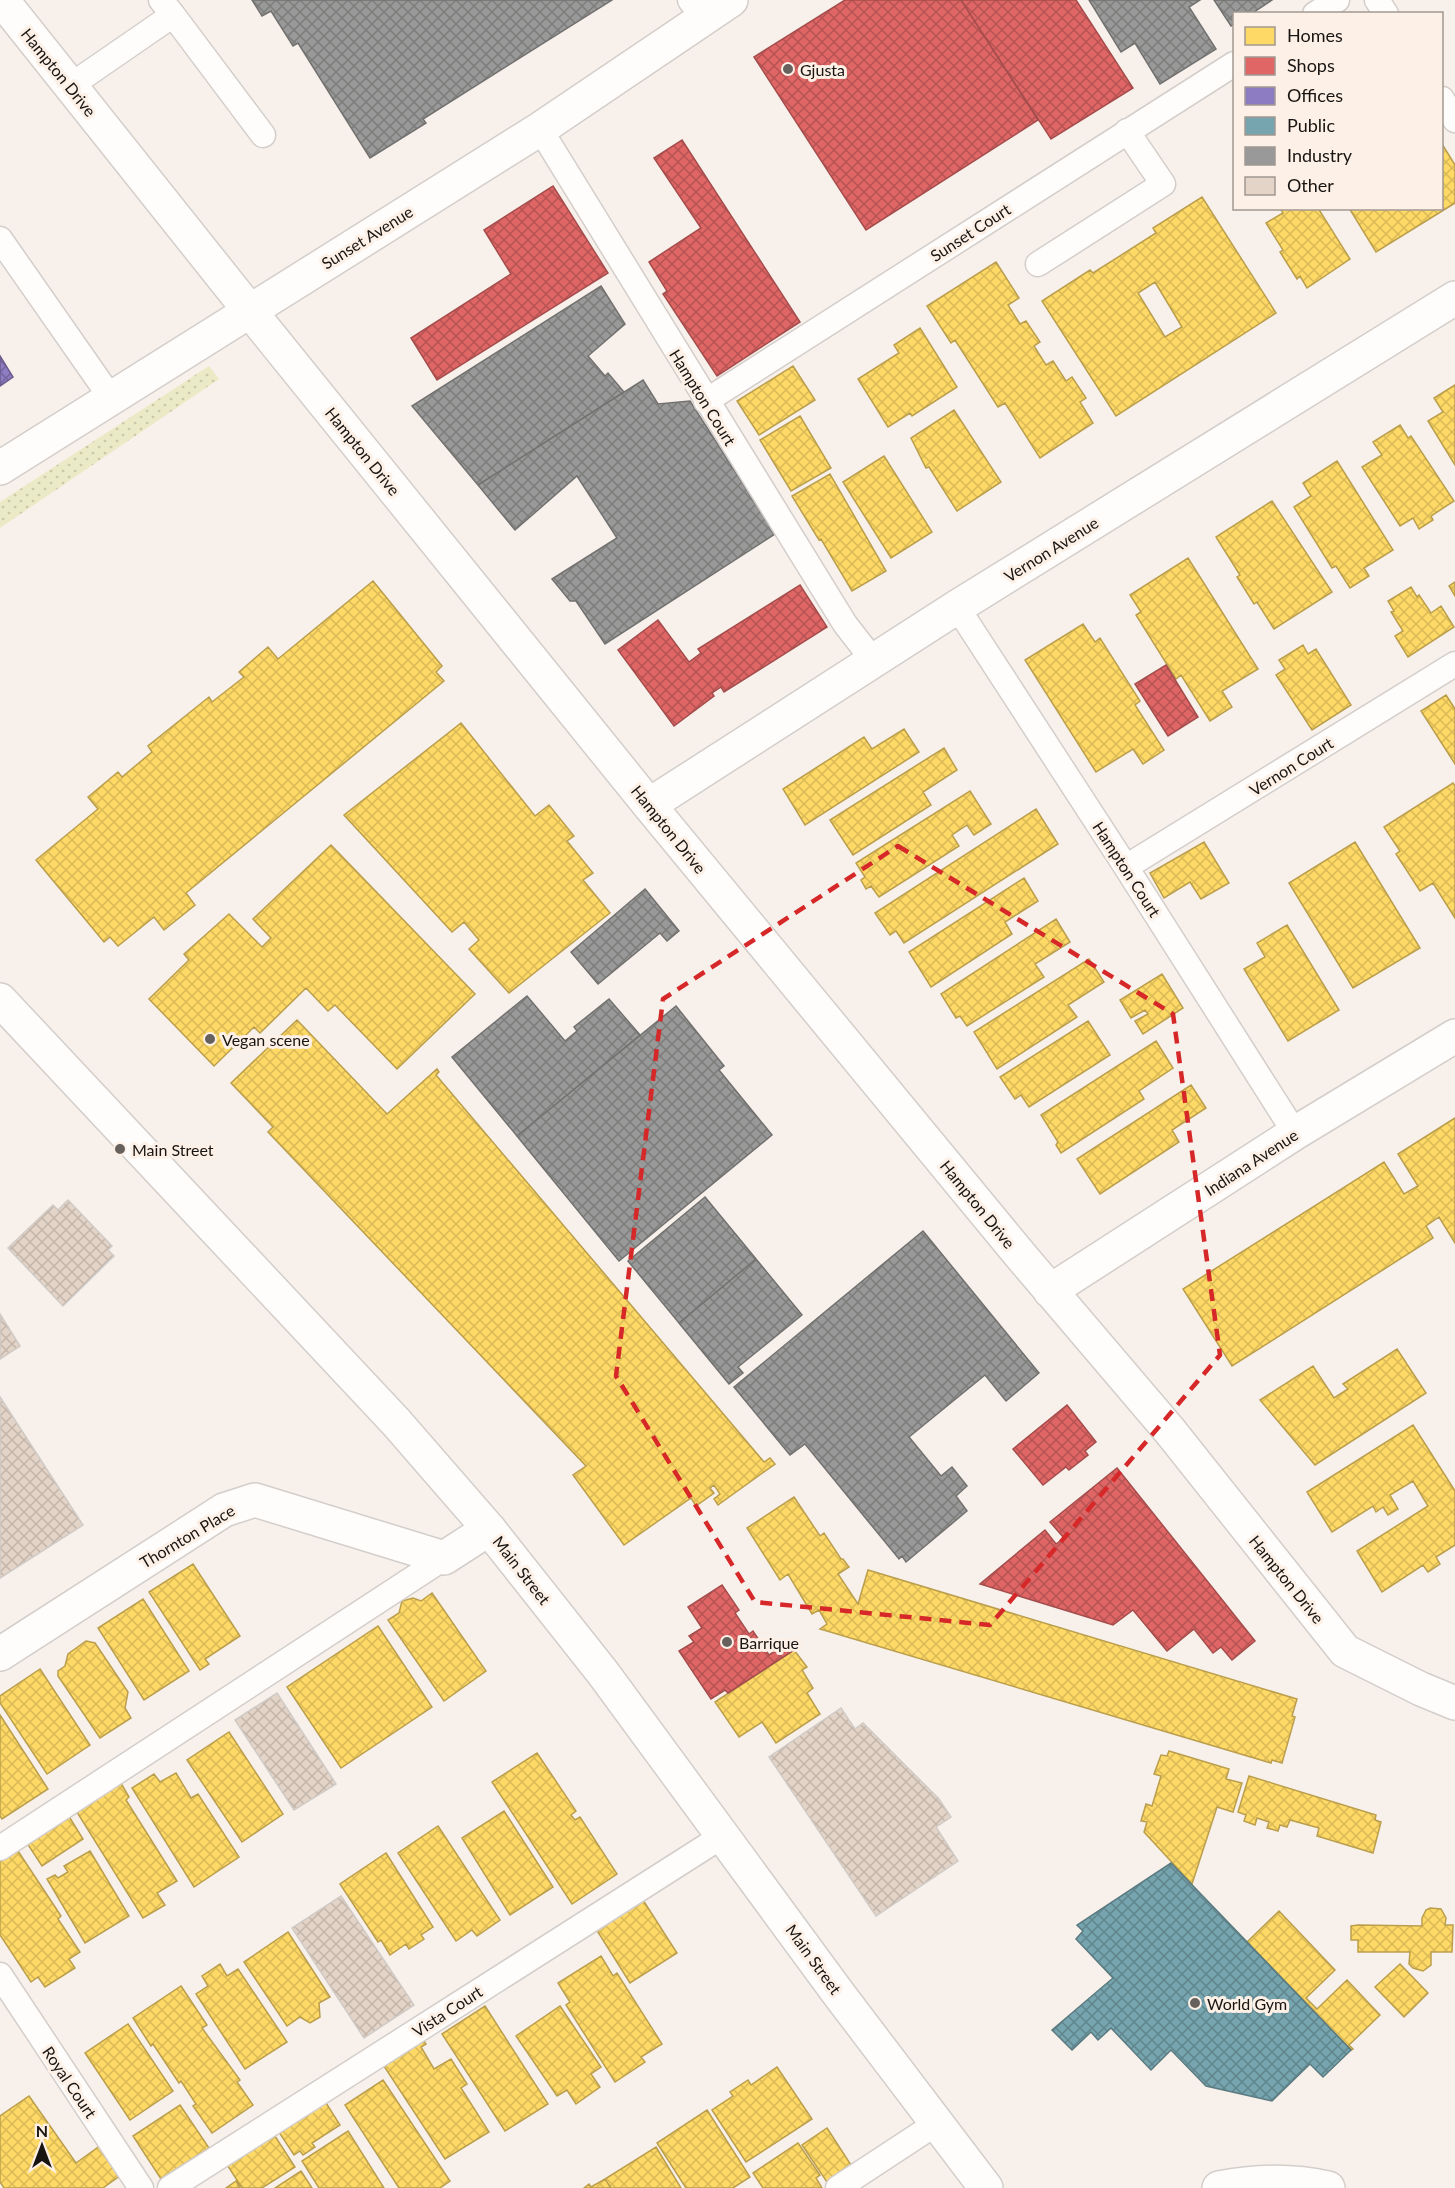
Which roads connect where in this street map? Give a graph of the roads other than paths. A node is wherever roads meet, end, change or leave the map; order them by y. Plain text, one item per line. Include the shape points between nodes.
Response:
1 (2, 0) edge
2 (731, 0) edge
3 (1337, 0) edge
4 (167, 8) edge
5 (697, 9) edge
6 (1318, 12) edge
7 (1233, 65) edge
8 (70, 86) junction
9 (1443, 101) edge
10 (1455, 120) edge
11 (540, 129) junction
12 (1127, 131) junction
13 (263, 135) dead end
14 (0, 239) edge
15 (1038, 264) dead end
16 (1455, 298) edge
17 (249, 310) junction
18 (111, 398) junction
19 (706, 401) junction
20 (0, 468) edge
21 (957, 607) junction
22 (873, 660) junction
23 (1455, 664) edge
24 (650, 805) junction
25 (1126, 867) junction
26 (0, 1000) edge
27 (1455, 1036) edge
28 (1295, 1134) junction
29 (1050, 1291) junction
30 (489, 1529) junction
31 (444, 1558) junction
32 (0, 1654) edge
33 (1455, 1703) edge
34 (724, 1835) junction
35 (0, 1848) edge
36 (0, 1976) edge
37 (937, 2123) junction
38 (141, 2188) edge
39 (170, 2188) edge
40 (838, 2188) edge
41 (986, 2188) edge
42 (1219, 2188) edge
43 (1328, 2188) edge

1 - 8 street, Hampton Drive
2 - 5 street, Sunset Avenue
3 - 6 lane
4 - 8 lane
4 - 13 lane
5 - 11 street, Sunset Avenue
7 - 12 lane, Sunset Court
8 - 17 street, Hampton Drive
9 - 10 lane
11 - 17 street, Sunset Avenue
11 - 19 lane, Hampton Court
12 - 15 lane via 1162,184
12 - 19 lane, Sunset Court
14 - 18 lane
16 - 21 street, Vernon Avenue
17 - 18 street, Sunset Avenue
17 - 24 street, Hampton Drive
18 - 20 street, Sunset Avenue
19 - 22 lane, Hampton Court via 845,624
21 - 22 street, Vernon Avenue
21 - 25 lane, Hampton Court
22 - 24 street, Vernon Avenue
23 - 25 lane, Vernon Court
24 - 29 street, Hampton Drive
25 - 28 lane, Hampton Court
26 - 30 street, Main Street via 396,1422
27 - 28 street, Indiana Avenue
28 - 29 street, Indiana Avenue
29 - 33 street, Hampton Drive via 1170,1431 1345,1651
30 - 31 street
30 - 34 street, Main Street
31 - 32 street, Thornton Place via 255,1500 224,1510
31 - 35 lane
34 - 37 street, Main Street
34 - 39 lane, Vista Court
36 - 38 lane, Royal Court
37 - 40 lane
37 - 41 street, Main Street
42 - 43 street via 1274,2182

